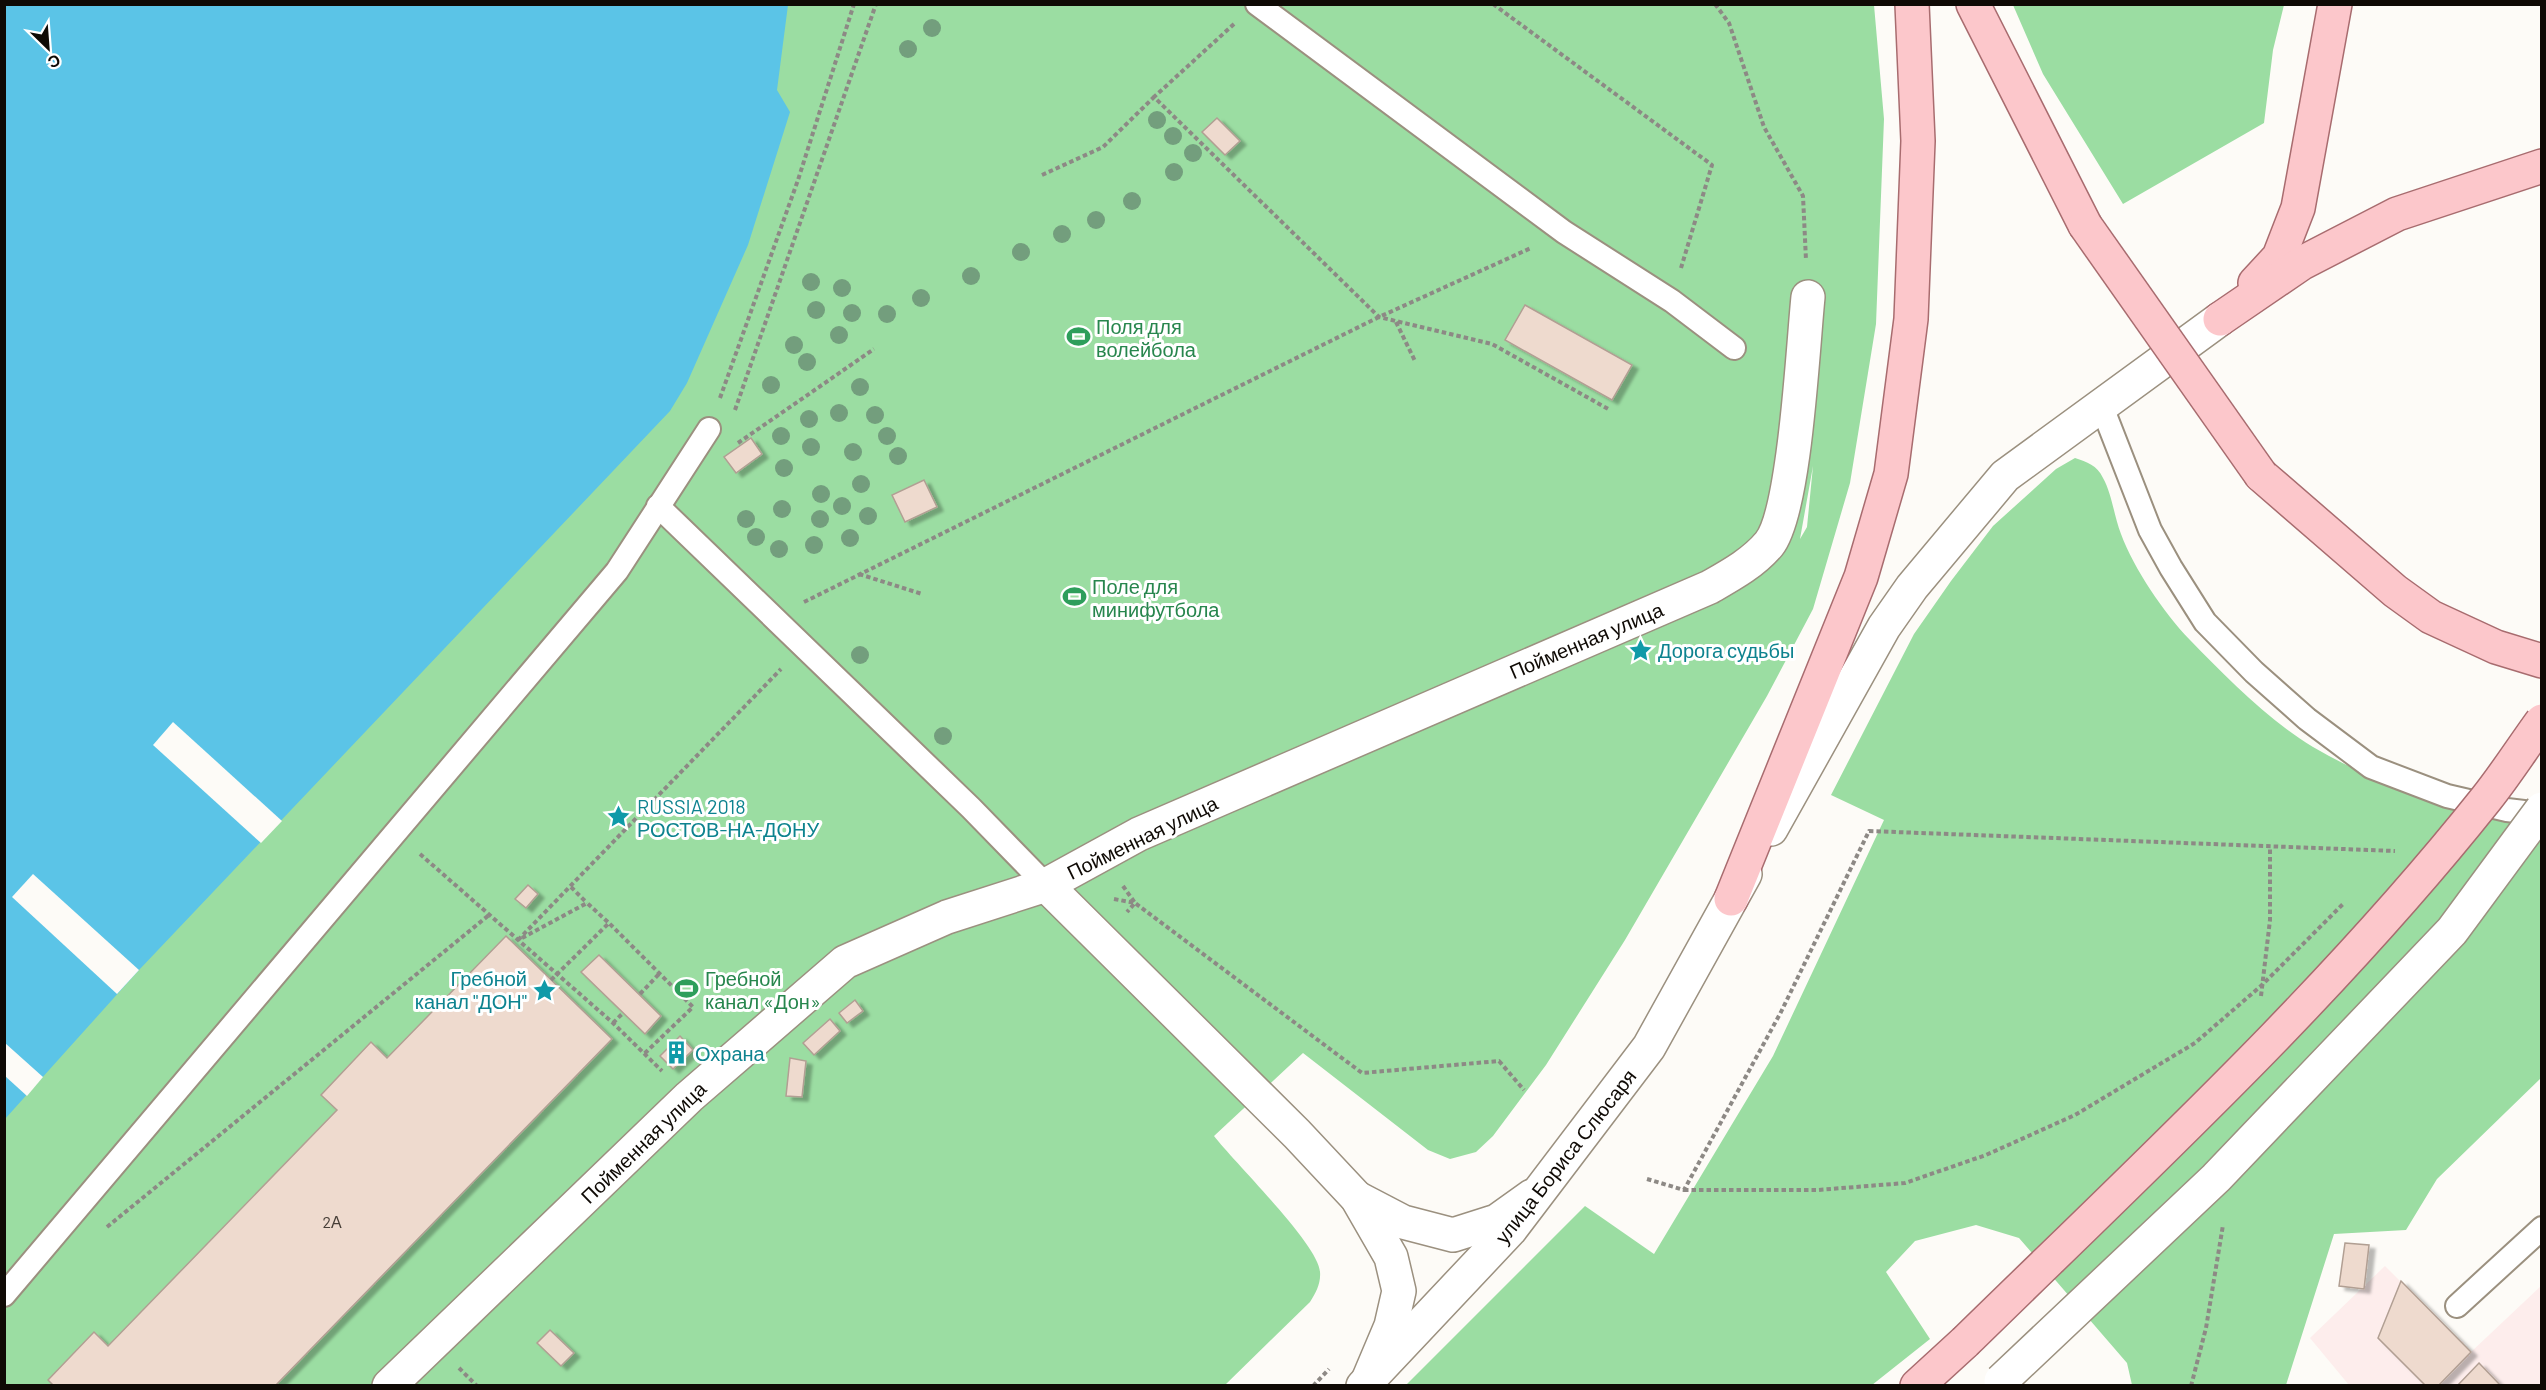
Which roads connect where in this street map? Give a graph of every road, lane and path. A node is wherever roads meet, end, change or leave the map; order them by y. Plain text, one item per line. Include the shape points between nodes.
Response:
1 (854, 4) edge
2 (876, 4) edge
3 (1257, 4) edge
4 (1493, 4) edge
5 (1715, 4) edge
6 (1912, 4) edge
7 (1973, 4) edge
8 (2335, 4) edge
9 (1238, 20) dead end
10 (1154, 97) junction
11 (2541, 166) edge
12 (1042, 176) dead end
13 (1564, 232) junction
14 (1808, 297) joint
15 (1672, 301) junction
16 (1379, 317) junction
17 (2220, 320) junction
18 (1396, 321) junction
19 (1734, 348) dead end
20 (874, 349) dead end
21 (1415, 361) dead end
22 (2102, 407) junction
23 (1610, 410) dead end
24 (732, 419) dead end
25 (709, 429) joint
26 (732, 448) dead end
27 (658, 506) junction
28 (859, 574) junction
29 (922, 594) dead end
30 (773, 618) junction
31 (803, 647) junction
32 (2541, 661) edge
33 (2541, 721) edge
34 (2541, 809) edge
35 (2541, 814) edge
36 (394, 832) junction
37 (2389, 859) dead end
38 (1046, 885) junction
39 (571, 887) junction
40 (1113, 899) dead end
41 (1731, 899) junction
42 (2347, 900) dead end
43 (588, 903) junction
44 (489, 915) junction
45 (609, 923) junction
46 (518, 940) junction
47 (659, 974) junction
48 (551, 980) dead end
49 (640, 994) dead end
50 (623, 1012) dead end
51 (613, 1023) junction
52 (644, 1054) junction
53 (1524, 1090) dead end
54 (689, 1097) junction
55 (1647, 1179) dead end
56 (1544, 1187) junction
57 (1684, 1190) junction
58 (1357, 1198) junction
59 (105, 1228) dead end
60 (2541, 1228) edge
61 (4, 1295) edge
62 (2457, 1306) dead end
63 (1332, 1366) dead end
64 (1365, 1383) edge
65 (1998, 1383) edge
66 (389, 1386) edge
67 (1312, 1386) edge
68 (1917, 1386) edge

1 - 25 path via 798,180
2 - 24 path
3 - 13 lane
4 - 15 path via 1712,165
5 - 14 path via 1729,23 1764,127 1803,196
6 - 41 main road via 1918,141 1911,319 1891,474 1861,577
7 - 32 main road, bridge via 2085,225 2261,476 2431,617 2496,647
8 - 17 main road via 2298,208 2279,257
9 - 10 path
10 - 12 path via 1104,147
10 - 16 path
11 - 17 main road via 2397,214 2302,263
13 - 15 lane
13 - 16 path
14 - 38 street, Пойменная улица via 1786,501 1770,543 1746,566 1710,587 1139,834
15 - 19 lane
16 - 18 path
16 - 28 path
17 - 22 street
18 - 21 path
18 - 23 path via 1492,344
20 - 26 path
22 - 35 lane via 2150,530 2171,568 2205,622 2254,672 2371,767 2447,796
22 - 41 street, улица Бориса Слюсаря via 2005,476 1912,587 1884,627
25 - 27 lane
27 - 30 lane
27 - 36 lane via 616,571
28 - 29 path
28 - 30 path
30 - 31 lane
31 - 38 lane
31 - 39 path
33 - 68 main road, bridge via 2487,798 2351,957 2166,1146
34 - 65 street, bridge via 2452,931 2216,1178
36 - 44 path
36 - 61 lane
37 - 57 path via 2397,851 1869,831 1781,1012
38 - 54 street, Пойменная улица via 947,917 845,962
38 - 58 street via 1298,1134
39 - 43 path
39 - 46 path
40 - 53 path via 1135,903 1362,1073 1499,1061
41 - 56 street, улица Бориса Слюсаря via 1649,1047
42 - 57 path via 2262,985 2195,1042 2075,1115 1986,1155 1905,1183 1818,1190
43 - 45 path
43 - 46 path
44 - 46 path
44 - 59 path
45 - 47 path
45 - 48 path
46 - 51 path
47 - 49 path
47 - 52 path via 693,1007
50 - 51 path
51 - 52 path
52 - 54 path
54 - 66 street, Пойменная улица
55 - 57 path
56 - 58 street via 1497,1221 1453,1235 1403,1222
56 - 64 street, улица Бориса Слюсаря via 1510,1230
58 - 64 street via 1391,1257 1399,1291 1391,1326
60 - 62 lane
63 - 67 path

